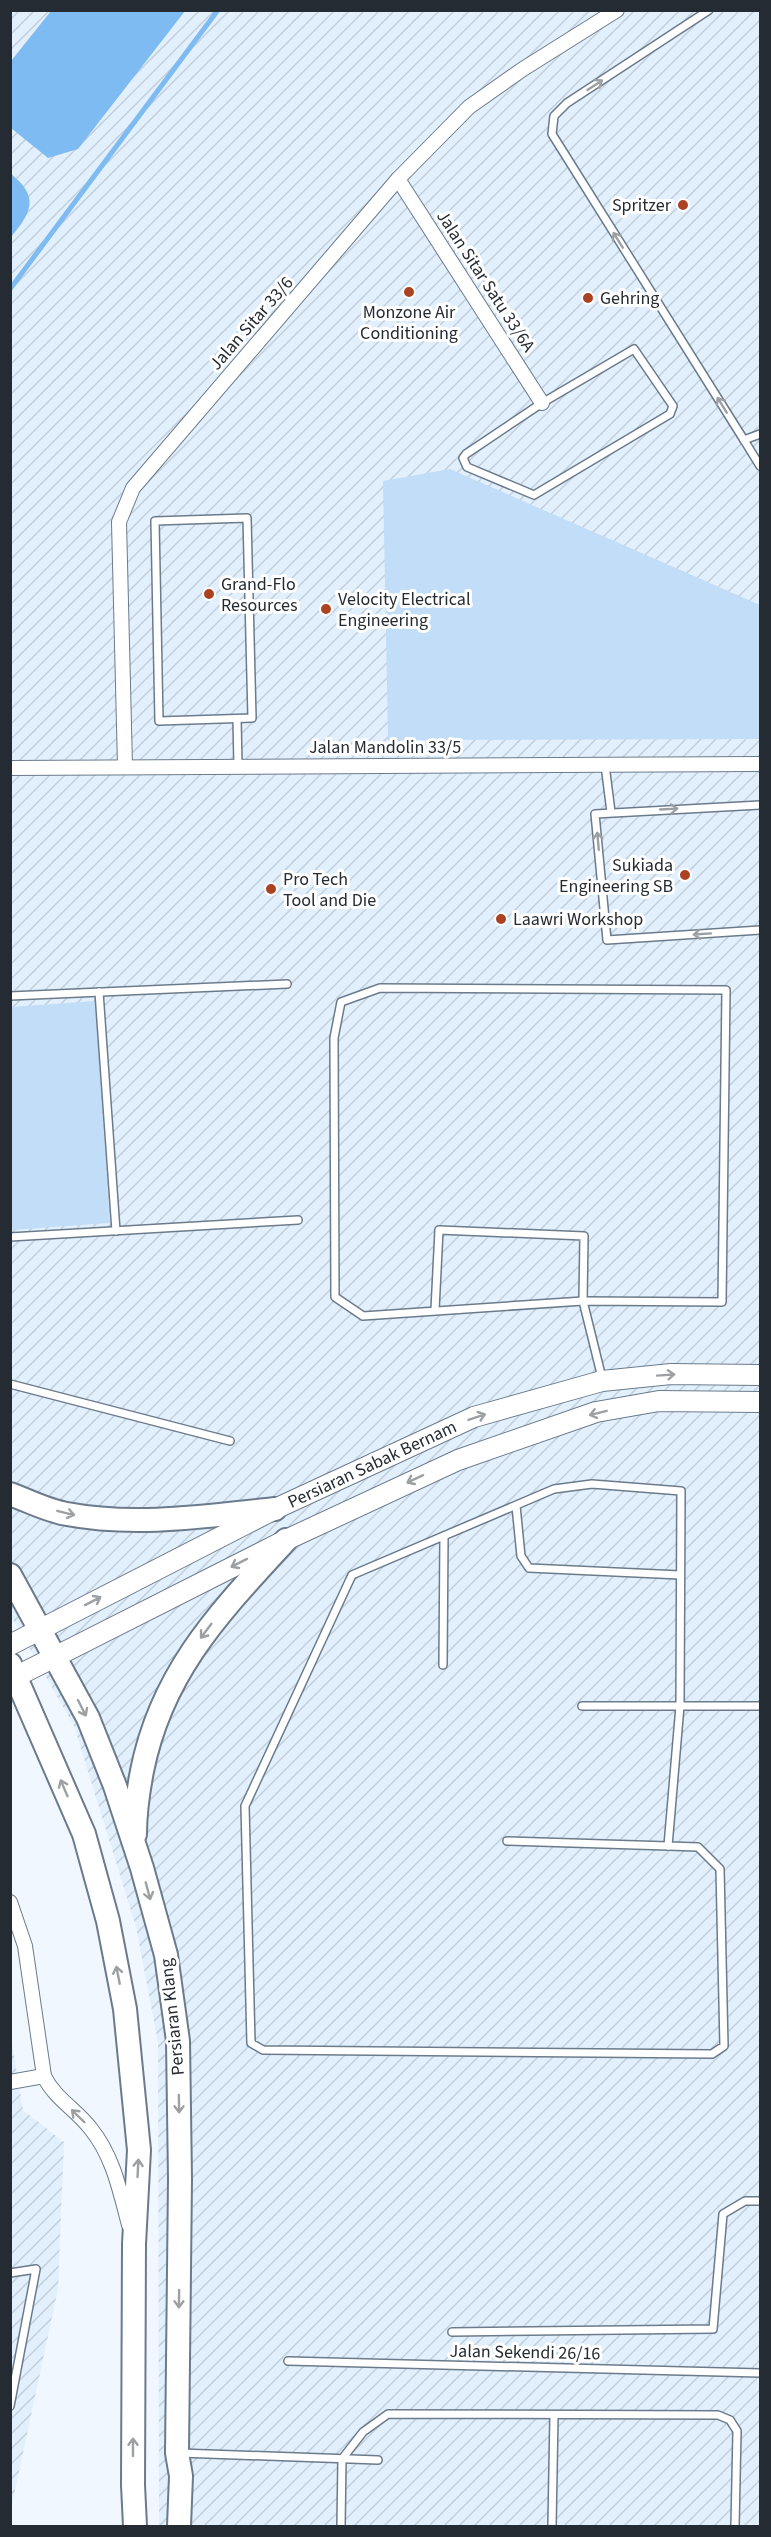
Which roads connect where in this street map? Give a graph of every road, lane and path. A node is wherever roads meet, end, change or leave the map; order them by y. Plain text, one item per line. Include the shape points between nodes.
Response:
1 (617, 10) edge
2 (706, 11) edge
3 (398, 179) junction
4 (542, 403) junction
5 (760, 434) edge
6 (744, 440) junction
7 (760, 466) edge
8 (237, 719) junction
9 (760, 764) edge
10 (605, 765) junction
11 (125, 766) junction
12 (238, 766) junction
13 (10, 768) edge
14 (760, 805) edge
15 (611, 812) junction
16 (760, 930) edge
17 (287, 984) dead end
18 (99, 992) junction
19 (10, 996) edge
20 (298, 1220) dead end
21 (116, 1231) junction
22 (10, 1237) edge
23 (583, 1301) junction
24 (435, 1310) junction
25 (760, 1375) edge
26 (602, 1381) junction
27 (10, 1384) edge
28 (760, 1402) edge
29 (231, 1441) dead end
30 (10, 1494) edge
31 (516, 1506) junction
32 (275, 1509) junction
33 (444, 1536) junction
34 (286, 1540) junction
35 (10, 1575) edge
36 (680, 1575) junction
37 (41, 1628) junction
38 (10, 1645) edge
39 (56, 1656) junction
40 (443, 1665) dead end
41 (14, 1670) edge
42 (582, 1706) dead end
43 (680, 1706) junction
44 (760, 1706) edge
45 (507, 1841) dead end
46 (668, 1846) junction
47 (136, 1850) junction
48 (10, 1902) edge
49 (44, 2076) junction
50 (10, 2082) edge
51 (760, 2201) edge
52 (134, 2244) junction
53 (10, 2273) edge
54 (452, 2332) dead end
55 (288, 2361) dead end
56 (760, 2373) edge
57 (10, 2406) edge
58 (554, 2415) junction
59 (177, 2453) junction
60 (342, 2458) junction
61 (378, 2460) dead end
62 (182, 2476) junction
63 (133, 2485) junction
64 (125, 2526) edge
65 (135, 2526) edge
66 (179, 2526) edge
67 (185, 2526) edge
68 (341, 2526) edge
69 (552, 2526) edge
70 (735, 2526) edge

1 - 3 street, Jalan Sitar 33/6 via 469,107
6 -> 2 lane via 552,134 554,116 567,103
3 - 4 street, Jalan Sitar Satu 33/6A
3 - 11 street, Jalan Sitar 33/6 via 133,488 119,522
4 - 4 lane via 466,454 463,458 467,467 534,495 670,414 673,406 634,349
5 - 6 lane
6 - 7 lane
8 - 8 lane via 159,721 155,521 247,518 252,718
8 - 12 lane
9 - 10 street, Jalan Mandolin 33/5
10 - 12 street, Jalan Mandolin 33/5
10 - 15 lane
11 - 12 street, Jalan Mandolin 33/5
11 - 13 street, Jalan Mandolin 33/5
15 -> 14 lane
16 -> 15 lane via 607,940 595,814
17 - 18 lane
18 - 19 lane
18 - 21 lane
20 - 21 lane
21 - 22 lane
23 - 24 lane
23 - 24 lane via 584,1236 439,1230
23 - 24 lane via 722,1302 726,990 380,988 341,1002 334,1038 335,1297 363,1316
23 - 26 lane
26 -> 25 street, Persiaran Sabak Bernam via 671,1374
32 -> 26 street, Persiaran Sabak Bernam via 474,1417
27 - 29 lane
28 -> 34 street, Persiaran Sabak Bernam via 659,1401 596,1412 458,1460
30 -> 32 main road via 65,1514 110,1521
31 - 33 lane
31 - 36 lane via 521,1556 529,1568
31 - 36 lane via 554,1489 592,1484 681,1491
37 -> 32 street, Persiaran Sabak Bernam
33 - 40 lane
33 - 46 lane via 352,1575 245,1806 251,2043 263,2050 712,2054 724,2046 720,1869 698,1847
34 -> 39 street, Persiaran Sabak Bernam
34 -> 47 main road via 219,1614 172,1682 147,1750 137,1806
35 - 37 main road, Persiaran Klang
36 - 43 lane
37 - 38 street, Persiaran Sabak Bernam
37 - 39 main road, Persiaran Klang
39 - 41 street, Persiaran Sabak Bernam
39 -> 47 main road, Persiaran Klang via 88,1718
52 -> 41 main road via 139,2151 134,2084 125,2008 108,1921 84,1834
42 - 43 lane
43 - 44 lane
43 - 46 lane
45 - 46 lane
47 -> 59 main road, Persiaran Klang via 166,1955 178,2041
48 - 49 street via 25,1946
49 - 50 street
52 -> 49 street via 109,2154 91,2128 49,2087
51 - 54 lane via 745,2201 723,2214 713,2329
63 -> 52 main road
53 - 57 lane via 36,2269
55 - 56 lane, Jalan Sekendi 26/16
58 - 60 lane via 388,2414 363,2432
58 - 69 lane
58 - 70 lane via 718,2415 730,2420 737,2432
59 - 60 lane
59 - 62 main road, Persiaran Klang
60 - 61 lane
60 - 68 lane
62 - 66 main road, Persiaran Klang
62 - 67 main road
63 - 64 main road
63 - 65 main road

